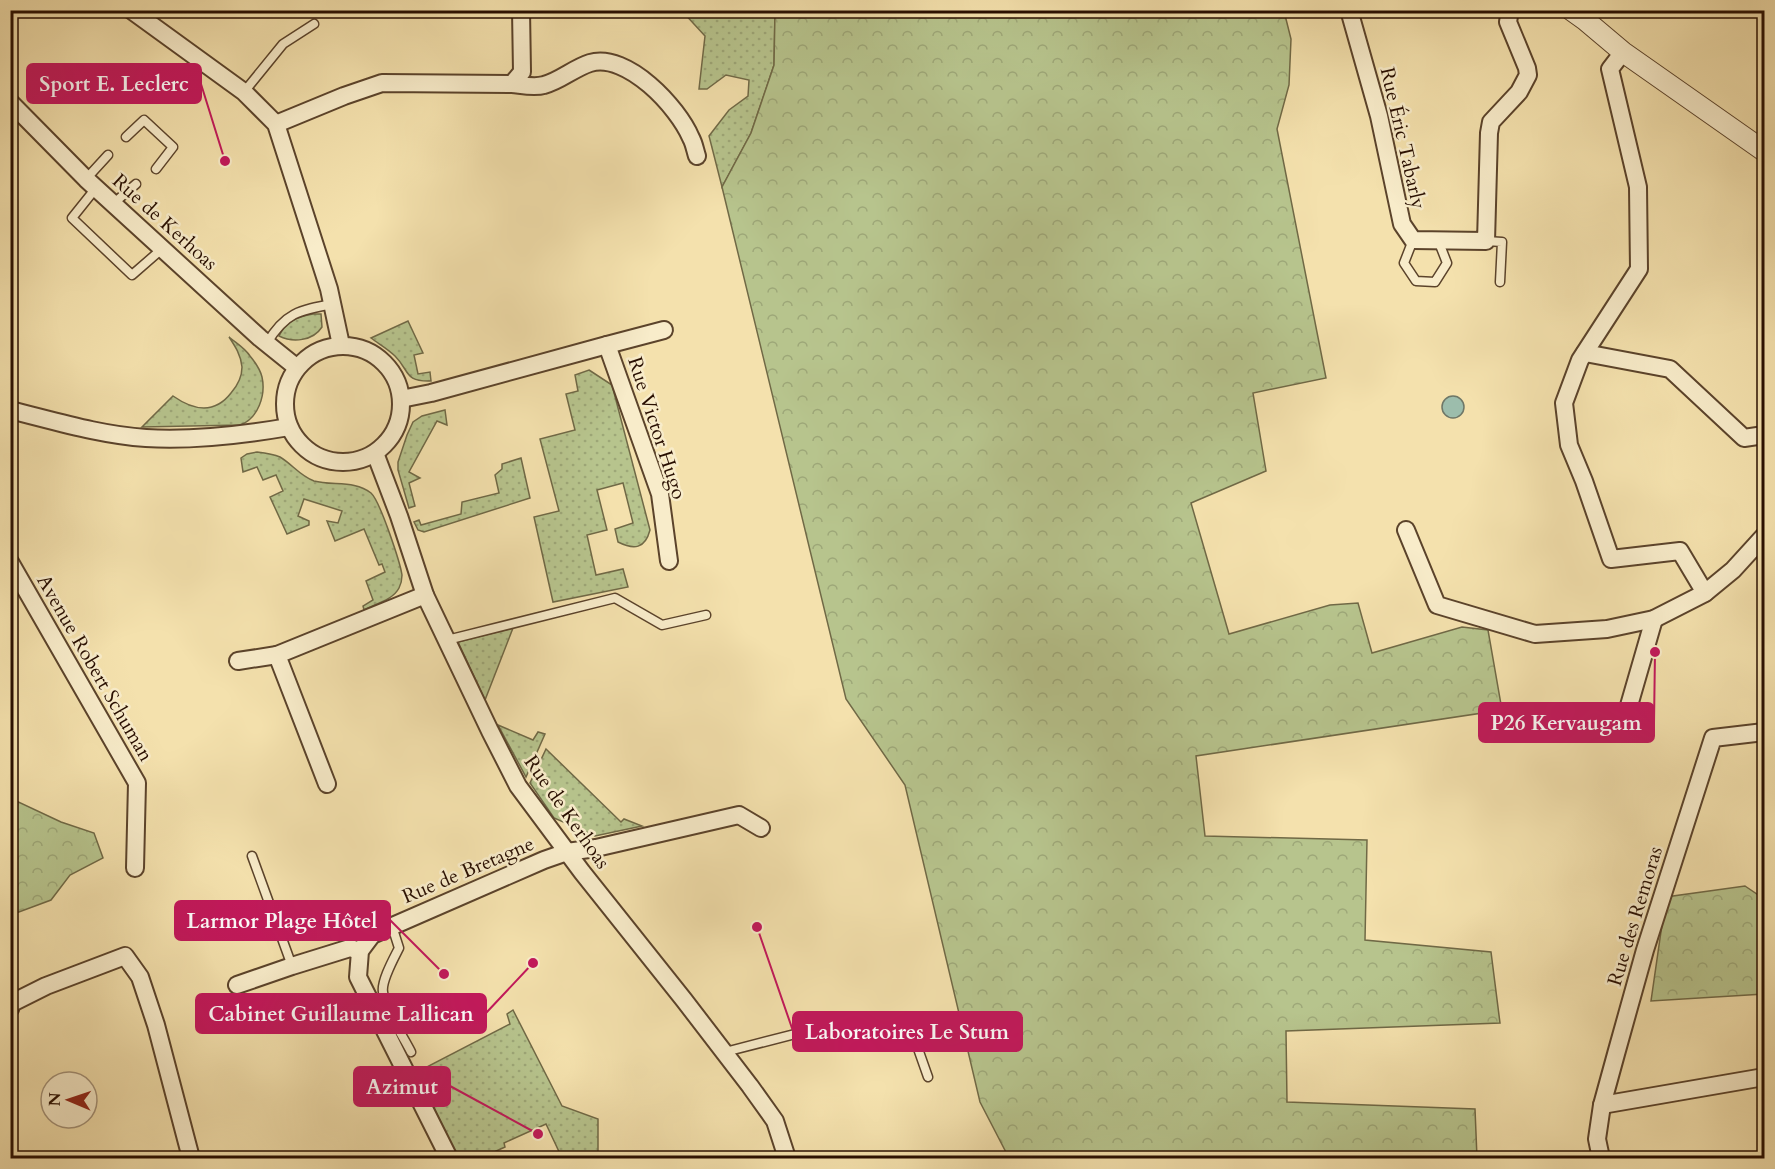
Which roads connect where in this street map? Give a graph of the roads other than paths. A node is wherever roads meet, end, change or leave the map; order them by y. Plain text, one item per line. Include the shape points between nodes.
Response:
1 (131, 10) edge
2 (521, 10) edge
3 (1349, 10) edge
4 (1510, 10) edge
5 (1581, 14) edge
6 (314, 24) dead end
7 (1623, 52) junction
8 (512, 84) junction
9 (244, 92) junction
10 (10, 102) edge
11 (276, 124) junction
12 (126, 137) dead end
13 (1764, 151) edge
14 (108, 155) dead end
15 (696, 156) dead end
16 (156, 169) dead end
17 (91, 183) junction
18 (136, 184) dead end
19 (114, 204) junction
20 (1413, 240) junction
21 (1438, 240) junction
22 (1486, 241) junction
23 (163, 249) junction
24 (1500, 282) dead end
25 (333, 304) junction
26 (664, 330) dead end
27 (267, 343) junction
28 (341, 345) junction
29 (607, 345) junction
30 (1585, 353) junction
31 (296, 367) junction
32 (401, 399) junction
33 (10, 410) edge
34 (289, 427) junction
35 (1764, 435) edge
36 (375, 453) junction
37 (1406, 530) dead end
38 (1764, 536) edge
39 (669, 561) dead end
40 (10, 562) edge
41 (1705, 592) junction
42 (425, 595) junction
43 (706, 615) dead end
44 (1654, 619) junction
45 (447, 640) junction
46 (277, 655) junction
47 (238, 661) dead end
48 (1628, 709) dead end
49 (1764, 732) edge
50 (327, 784) dead end
51 (761, 828) dead end
52 (567, 852) junction
53 (252, 856) dead end
54 (135, 868) dead end
55 (392, 926) junction
56 (360, 951) junction
57 (292, 966) junction
58 (237, 985) dead end
59 (10, 1009) edge
60 (411, 1052) dead end
61 (725, 1052) junction
62 (928, 1077) dead end
63 (1764, 1077) edge
64 (1602, 1106) junction
65 (191, 1158) edge
66 (449, 1158) edge
67 (787, 1158) edge
68 (1601, 1158) edge

1 - 9 street
2 - 8 street via 522,72
3 - 20 street, Rue Éric Tabarly via 1379,116 1402,224
4 - 22 street via 1508,22 1528,75 1519,92 1491,122 1488,133
5 - 7 street
6 - 9 lane via 282,44
7 - 13 street
7 - 30 street via 1610,69 1638,187 1639,269
8 - 11 street via 382,83
8 - 15 street via 544,85 590,63 610,62 636,74 658,92 691,138
9 - 11 street
10 - 17 street, Rue de Kerhoas
11 - 25 street
12 - 16 lane via 144,120 173,147
14 - 17 lane
17 - 19 street, Rue de Kerhoas
17 - 23 lane via 72,218 132,275
18 - 19 lane
19 - 23 street, Rue de Kerhoas
20 - 21 street, Rue Éric Tabarly
20 - 21 lane via 1404,262 1416,281 1436,282 1448,264
21 - 22 street, Rue Éric Tabarly
22 - 24 lane via 1502,242
23 - 27 street, Rue de Kerhoas
25 - 27 lane via 288,317
25 - 28 street
26 - 29 street, Rue Victor Hugo
27 - 31 street, Rue de Kerhoas
28 - 31 street via 309,355
28 - 32 street via 372,353 385,363 395,377
29 - 32 street, Rue Victor Hugo
29 - 39 street, Rue Victor Hugo via 660,494
30 - 35 street via 1670,369 1744,438
30 - 41 street via 1564,403 1569,445 1611,559 1680,551
31 - 34 street via 284,396
32 - 36 street via 397,426
33 - 34 street via 145,438 203,438
34 - 36 street via 300,444 316,456 336,462 356,461
36 - 42 street, Rue de Kerhoas
37 - 44 street via 1437,605 1535,634 1607,629
38 - 41 street via 1733,570
40 - 54 street, Avenue Robert Schuman via 137,783
41 - 44 street
42 - 45 street, Rue de Kerhoas
42 - 46 street
43 - 45 lane via 662,625 615,598
44 - 48 street
45 - 52 street, Rue de Kerhoas via 518,786
46 - 47 street
46 - 50 street
49 - 64 street, Rue des Remoras via 1713,738 1645,950
51 - 52 street, Rue de Bretagne via 739,815 596,849
52 - 55 street, Rue de Bretagne
52 - 61 street, Rue de Kerhoas
53 - 57 lane
55 - 56 street, Rue de Bretagne via 372,935
55 - 60 lane via 399,948 382,991
56 - 57 street via 350,948
56 - 66 street via 358,977
57 - 58 street
59 - 65 street via 12,1003 46,986 125,956 140,977 156,1024
61 - 62 lane via 838,1023 853,1036 896,1027 916,1043
61 - 67 street, Rue de Kerhoas via 775,1121
63 - 64 street
64 - 68 street, Rue des Remoras via 1597,1139

